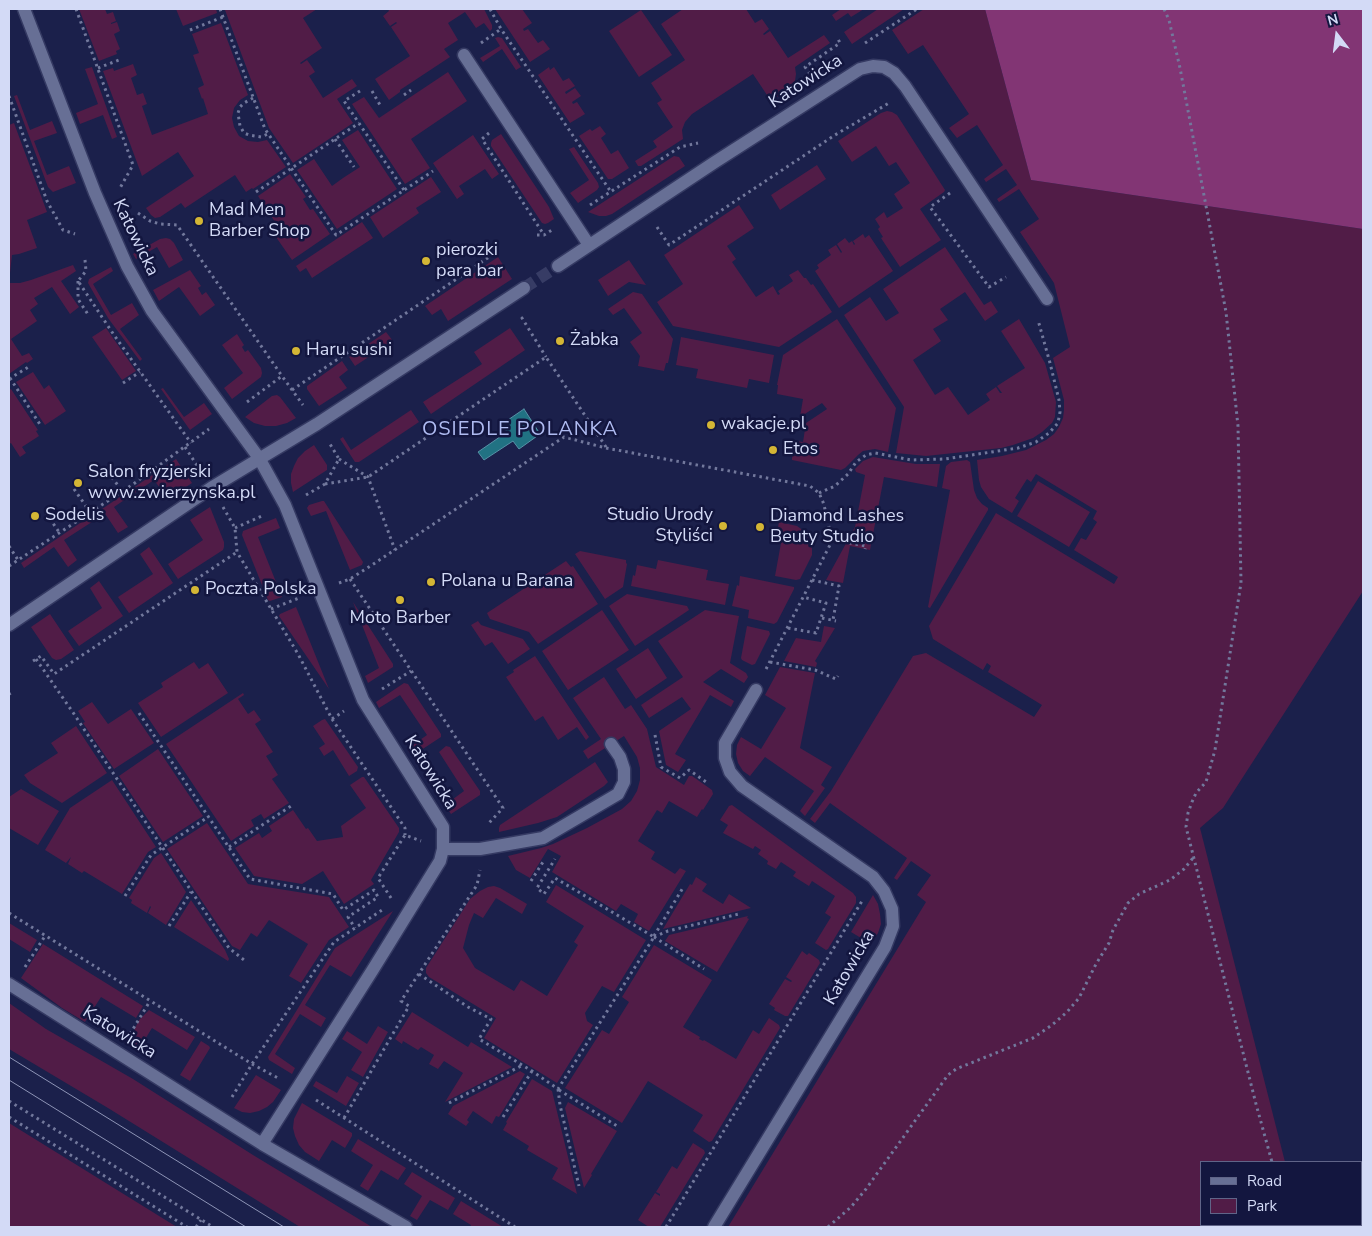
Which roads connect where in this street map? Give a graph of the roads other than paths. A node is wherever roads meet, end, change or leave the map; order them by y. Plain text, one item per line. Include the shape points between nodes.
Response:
1 (24, 9) edge
2 (464, 55) dead end
3 (589, 245) junction
4 (558, 266) tunnel mouth
5 (524, 288) tunnel mouth
6 (1047, 299) dead end
7 (259, 458) junction
8 (9, 625) edge
9 (756, 690) road end
10 (611, 744) dead end
11 (444, 849) junction
12 (11, 985) edge
13 (262, 1144) junction
14 (406, 1227) edge
15 (714, 1227) edge

1 - 7 street, Katowicka via 95,194 127,266 152,311
2 - 3 street
3 - 4 street, Katowicka
3 - 6 street, Katowicka via 860,69 884,67 905,86
5 - 7 street via 317,424
7 - 8 street
7 - 11 street, Katowicka via 285,506 363,700 442,827
9 - 15 street, Katowicka via 725,743 725,758 730,772 742,786 873,877 892,909 893,926 885,947
10 - 11 street via 624,769 624,782 618,794 543,838 480,849
11 - 13 street via 436,868
12 - 13 street, Katowicka
13 - 14 street, Katowicka

